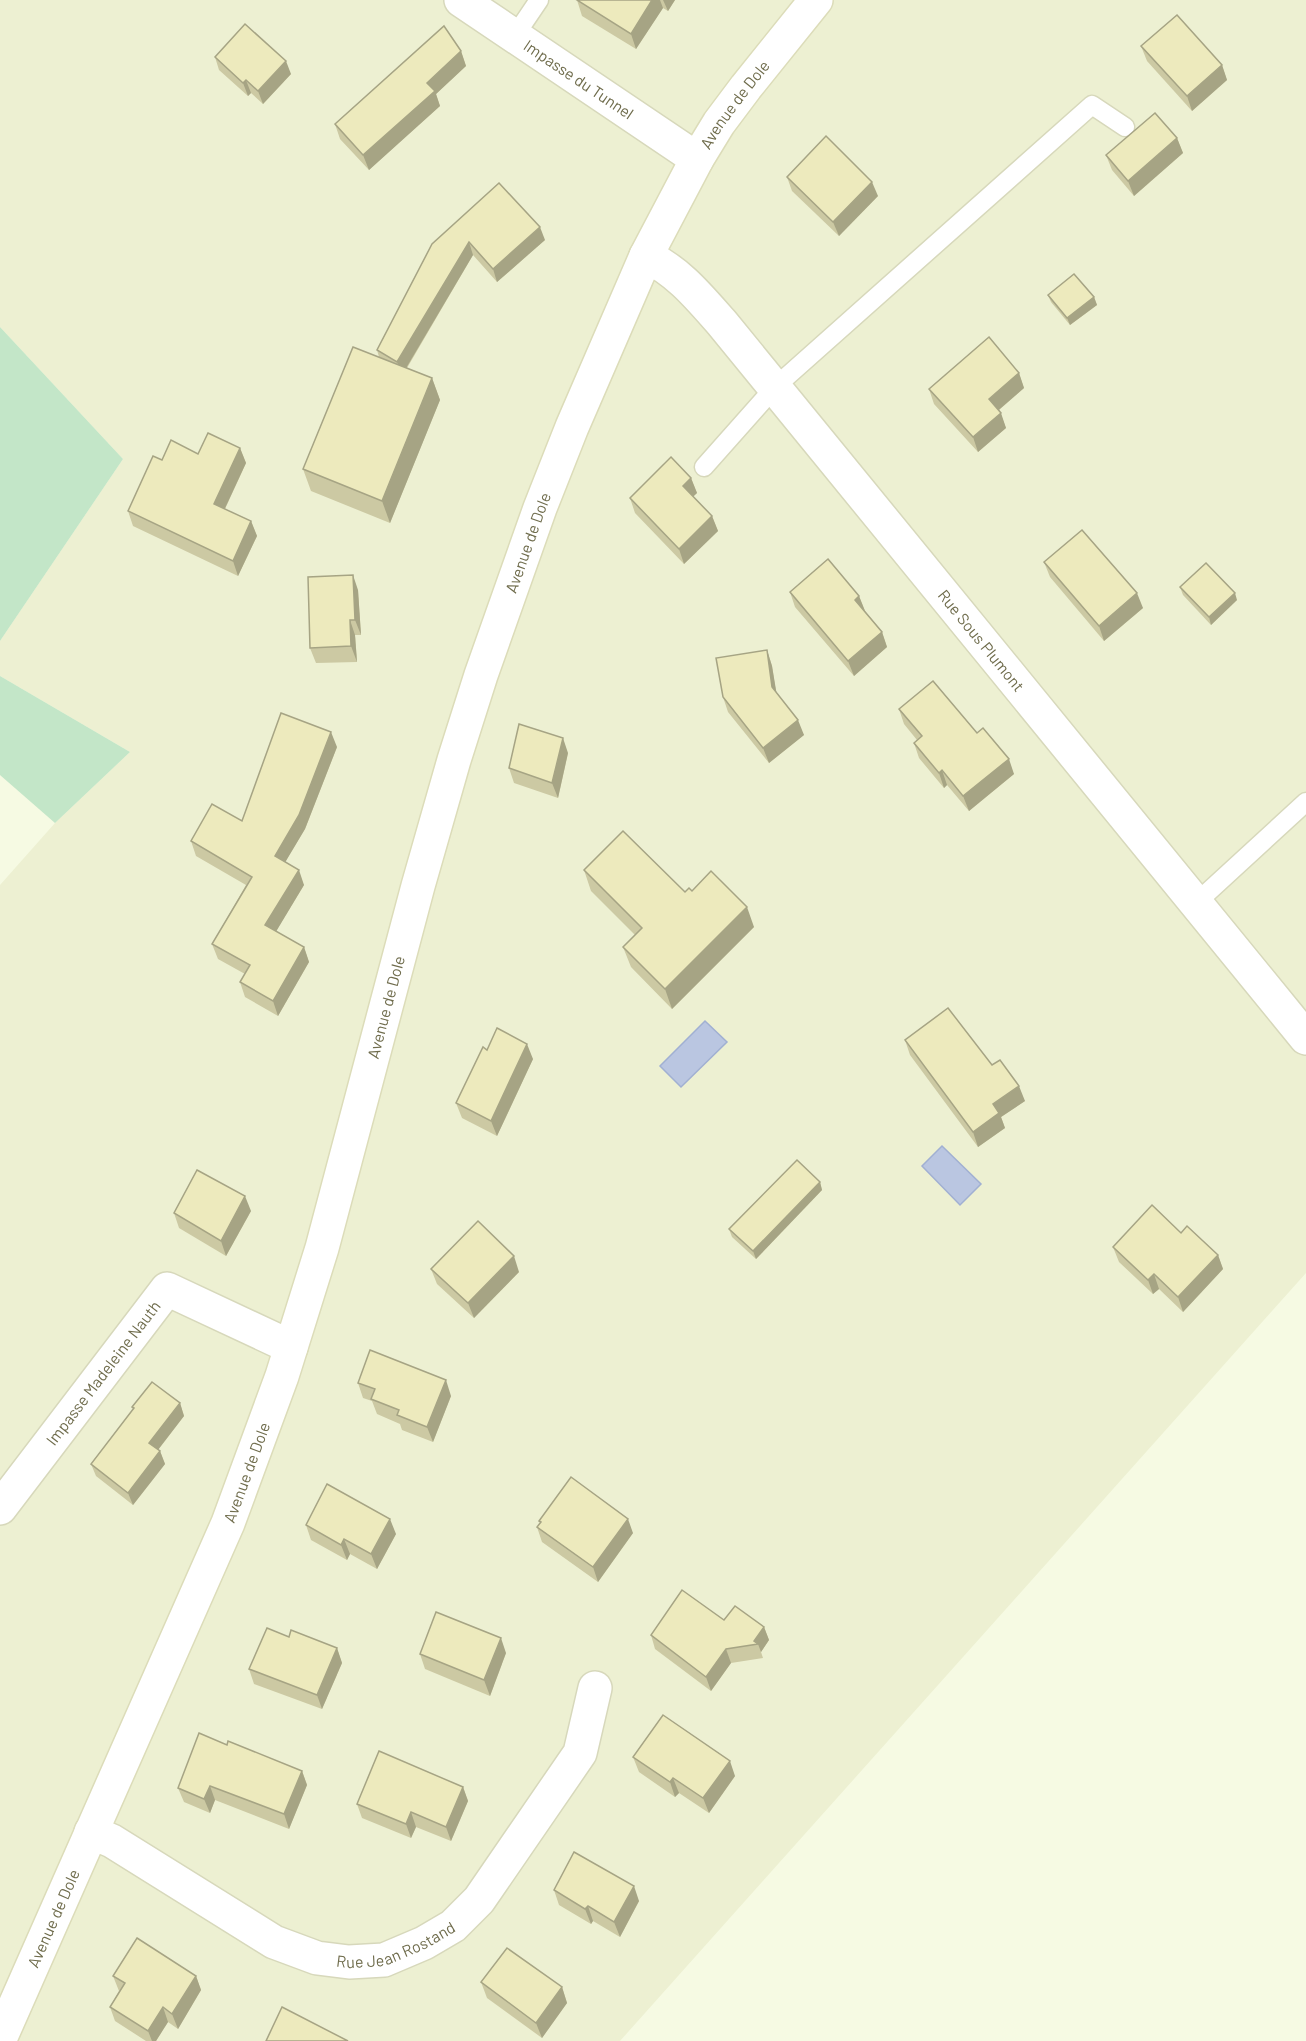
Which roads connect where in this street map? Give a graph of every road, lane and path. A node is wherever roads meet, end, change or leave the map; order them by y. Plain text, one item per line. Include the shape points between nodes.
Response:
1 (461, 0) edge
2 (539, 0) edge
3 (816, 0) edge
4 (514, 37) junction
5 (1125, 127) dead end
6 (697, 159) junction
7 (646, 256) junction
8 (775, 387) junction
9 (704, 466) dead end
10 (1306, 802) edge
11 (1196, 903) junction
12 (1306, 1038) edge
13 (291, 1347) junction
14 (0, 1508) edge
15 (595, 1688) dead end
16 (90, 1832) junction
17 (0, 2039) edge

1 - 4 street, Impasse du Tunnel
2 - 4 lane
3 - 6 street, Avenue de Dole via 719,123
4 - 6 street, Impasse du Tunnel
5 - 8 lane via 1092,105
6 - 7 street, Avenue de Dole
7 - 8 street, Rue Sous Plumont via 665,265 695,293
7 - 13 street, Avenue de Dole via 560,458 481,675 421,874 322,1248
8 - 9 lane
8 - 11 street, Rue Sous Plumont
10 - 11 lane
11 - 12 street, Rue Sous Plumont
13 - 14 street, Impasse Madeleine Nauth via 167,1289
13 - 16 street, Avenue de Dole via 228,1523
15 - 16 street, Rue Jean Rostand via 580,1753 479,1900 453,1926 384,1960 349,1962 317,1958 274,1942 112,1841
16 - 17 street, Avenue de Dole

